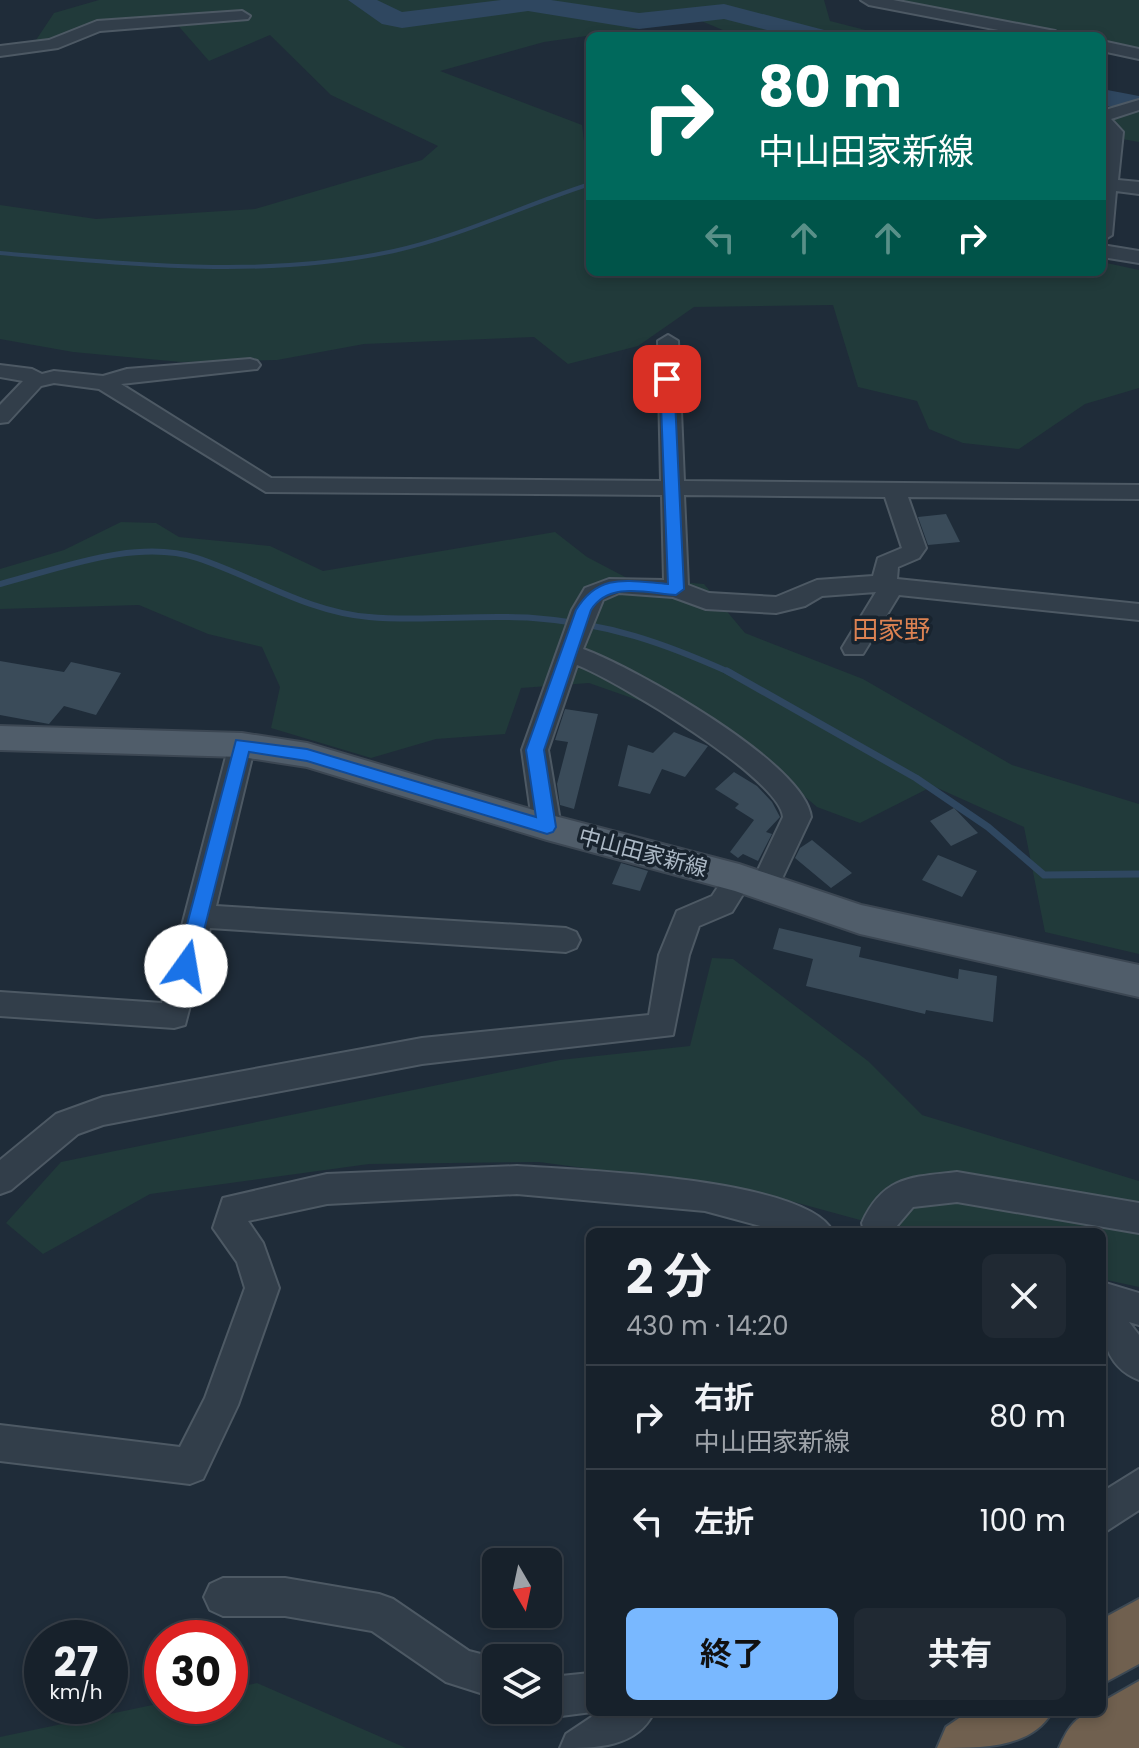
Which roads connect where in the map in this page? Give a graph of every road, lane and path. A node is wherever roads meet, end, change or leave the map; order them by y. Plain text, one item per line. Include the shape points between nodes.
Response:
1 (869, 0) edge
2 (242, 16) dead end
3 (1034, 32) edge
4 (1106, 47) edge
5 (0, 51) edge
6 (1139, 54) edge
7 (1139, 105) edge
8 (1106, 117) edge
9 (1106, 123) edge
10 (1106, 178) edge
11 (1106, 184) edge
12 (1139, 188) edge
13 (1106, 252) edge
14 (1139, 257) edge
15 (668, 341) dead end
16 (250, 365) dead end
17 (0, 371) edge
18 (34, 382) junction
19 (105, 383) junction
20 (0, 417) edge
21 (894, 489) junction
22 (675, 490) junction
23 (1139, 492) edge
24 (889, 586) junction
25 (676, 589) junction
26 (1139, 612) edge
27 (854, 648) dead end
28 (569, 653) junction
29 (0, 738) edge
30 (242, 745) junction
31 (547, 827) junction
32 (752, 882) junction
33 (198, 916) junction
34 (566, 940) dead end
35 (1139, 981) edge
36 (0, 1004) edge
37 (0, 1180) edge
38 (1139, 1218) edge
39 (808, 1228) edge
40 (880, 1228) edge
41 (1106, 1299) edge
42 (1139, 1309) edge
43 (1106, 1320) edge
44 (1139, 1363) edge
45 (0, 1443) edge
46 (1139, 1487) edge
47 (1106, 1512) edge
48 (223, 1597) dead end
49 (1139, 1628) edge
50 (1106, 1652) edge
51 (482, 1674) edge
52 (586, 1693) edge
53 (562, 1696) edge
54 (1139, 1711) edge
55 (628, 1716) edge
56 (1016, 1716) edge
57 (580, 1748) edge
58 (967, 1748) edge
59 (1089, 1748) edge

1 - 3 street
2 - 5 street via 97,26 52,45
4 - 6 street
7 - 8 street
9 - 10 street via 1114,132
11 - 12 street
13 - 14 street
15 - 22 street
16 - 19 street via 127,375
17 - 18 street via 32,375
18 - 19 street via 54,377
18 - 20 street
19 - 22 street via 266,485
21 - 22 street
21 - 23 street
21 - 24 street via 914,548 886,563
22 - 25 street
24 - 25 street via 817,588 776,605 706,601
24 - 26 street
24 - 27 street
25 - 28 street via 617,585 594,594
28 - 31 street via 535,750
28 - 32 street via 677,705 783,789 797,817
29 - 30 main road, 中山田家新線
30 - 31 main road, 中山田家新線 via 307,755
30 - 33 street
31 - 32 main road, 中山田家新線
32 - 35 main road, 中山田家新線 via 860,919
32 - 37 street via 722,904 687,919 674,955 662,1026 422,1051 103,1111 67,1124
33 - 34 street
33 - 36 street via 174,1016
38 - 40 street via 957,1187 904,1193 878,1223
39 - 45 street via 777,1213 705,1196 517,1180 327,1189 235,1209 229,1228 251,1254 262,1288 220,1405 190,1466
41 - 42 street
43 - 44 street
46 - 47 street
48 - 51 street via 285,1597 379,1613 460,1668
49 - 50 highway
52 - 53 street
54 - 59 highway
55 - 57 street
56 - 58 highway

